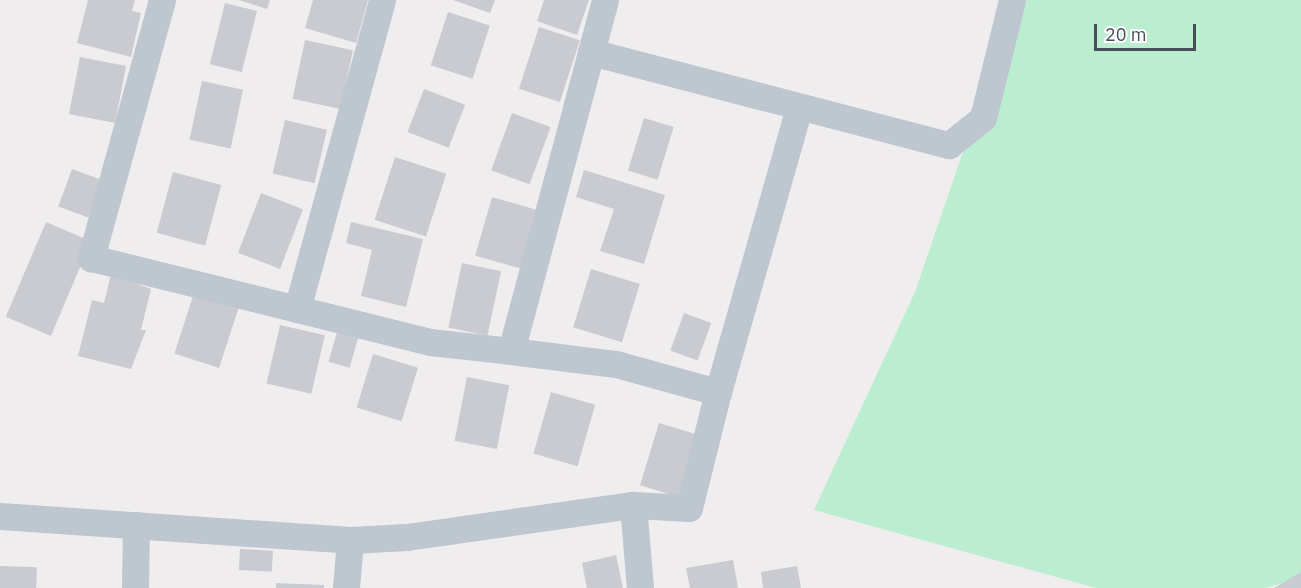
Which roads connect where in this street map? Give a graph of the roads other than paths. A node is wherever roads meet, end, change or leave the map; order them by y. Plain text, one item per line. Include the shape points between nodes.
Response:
1 (162, 0) edge
2 (382, 0) edge
3 (605, 0) edge
4 (1012, 0) edge
5 (591, 52) junction
6 (799, 108) junction
7 (297, 309) junction
8 (511, 351) junction
9 (718, 392) junction
10 (633, 505) junction
11 (0, 516) edge
12 (136, 525) junction
13 (350, 540) junction
14 (135, 588) edge
15 (346, 588) edge
16 (640, 588) edge

1 - 7 street via 91,258
2 - 7 street
3 - 5 street
4 - 6 street via 983,118 950,145
5 - 6 street
5 - 8 street
6 - 9 street
7 - 8 street via 430,342
8 - 9 street via 616,364
9 - 10 street via 689,508
10 - 13 street via 407,537
10 - 16 street
11 - 12 street
12 - 13 street
12 - 14 street
13 - 15 street

